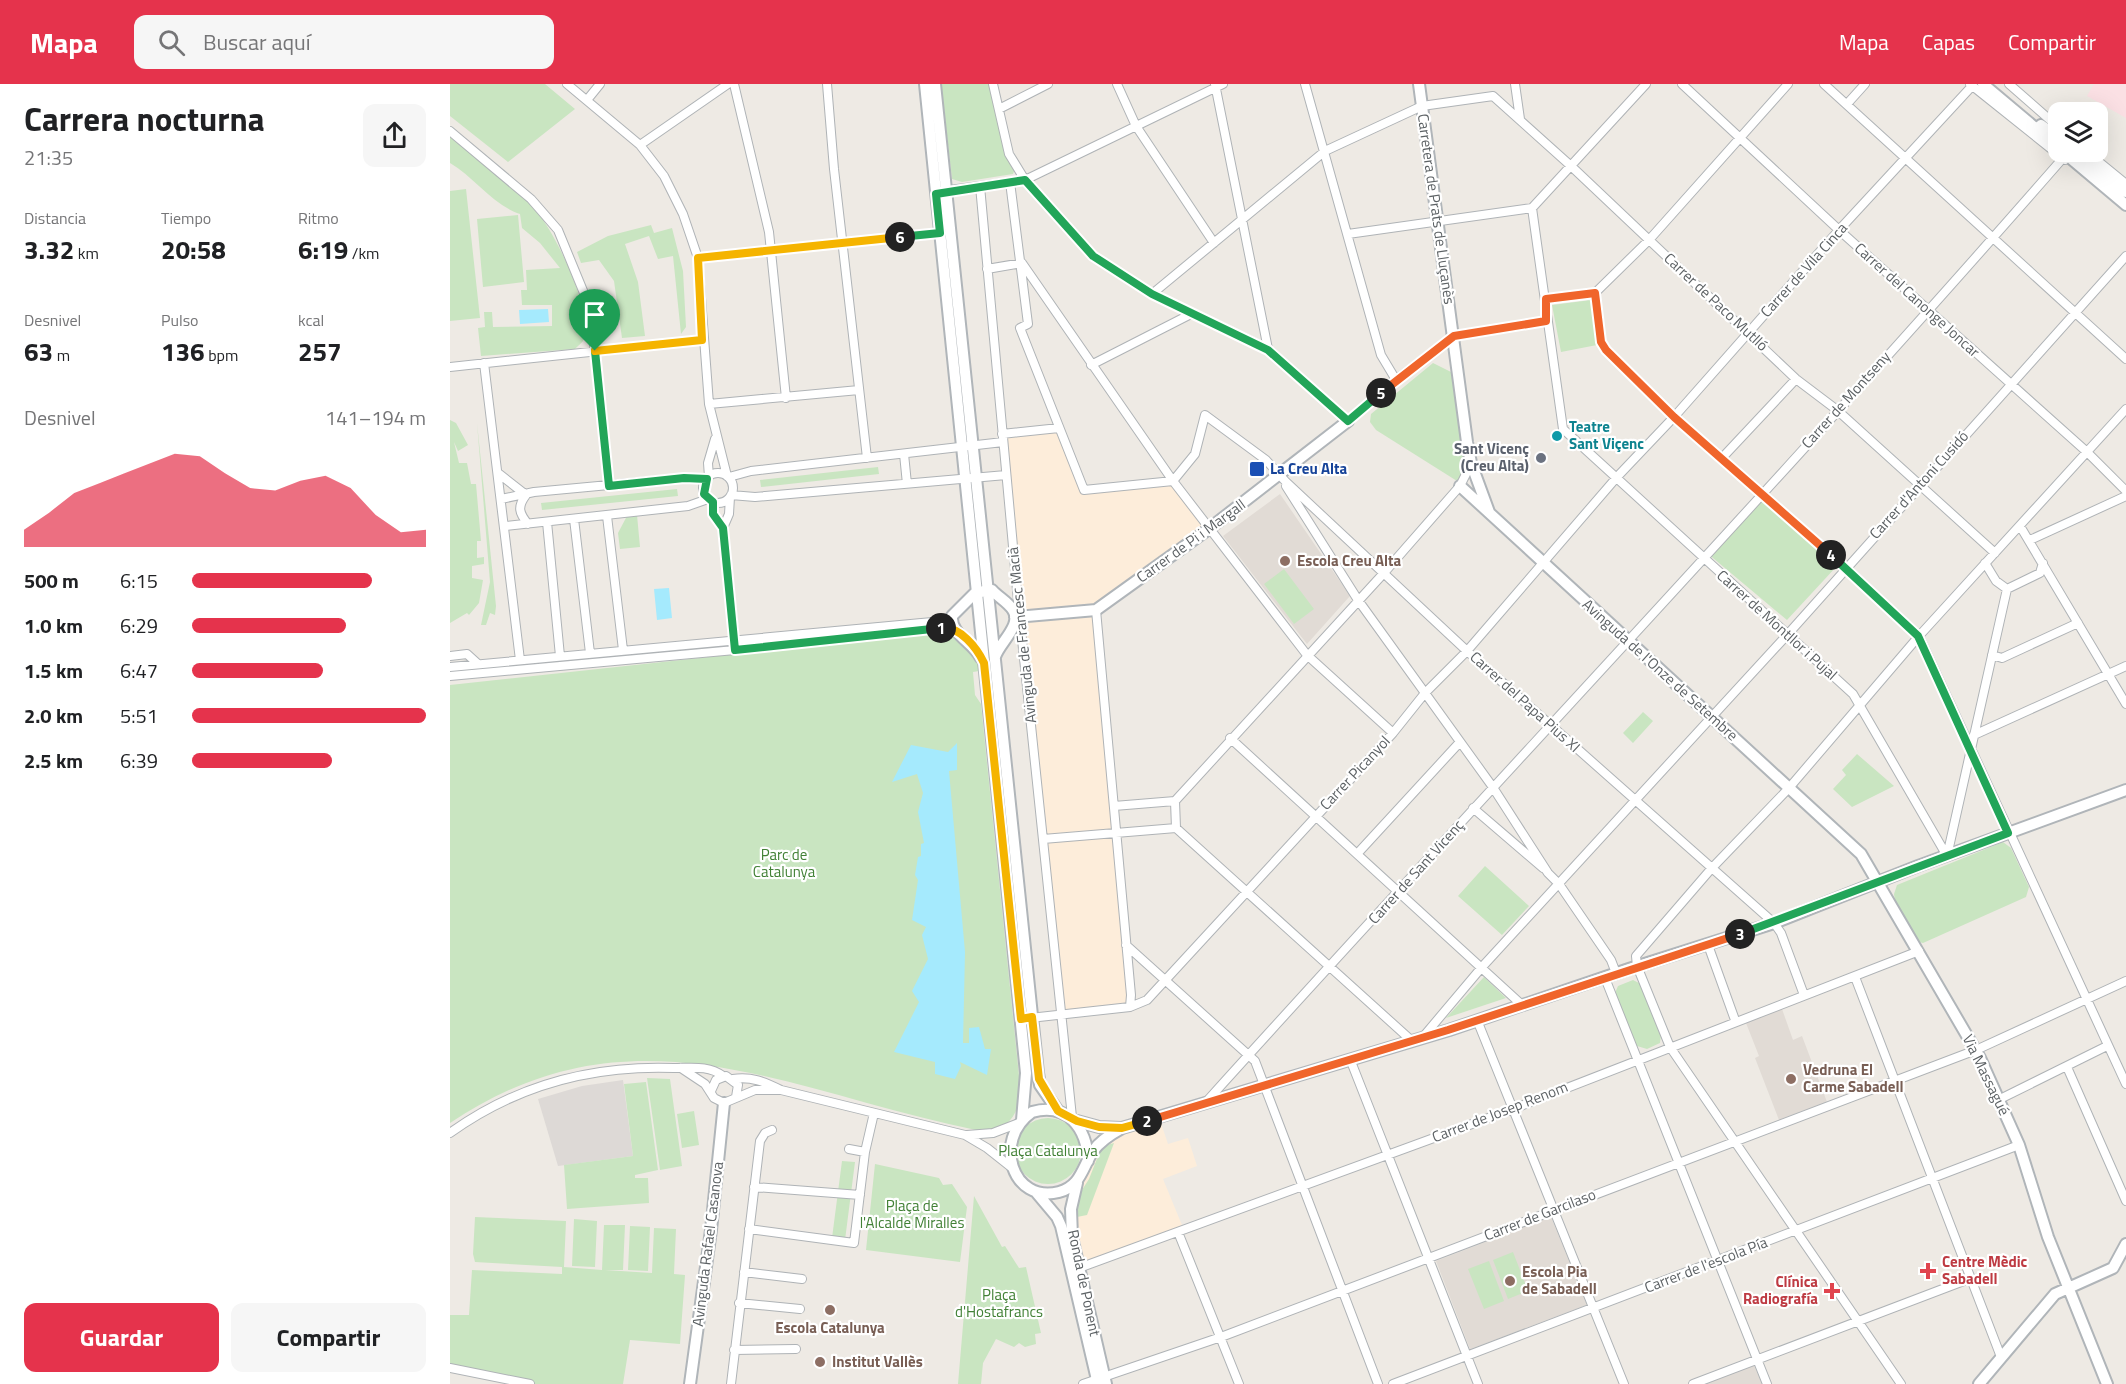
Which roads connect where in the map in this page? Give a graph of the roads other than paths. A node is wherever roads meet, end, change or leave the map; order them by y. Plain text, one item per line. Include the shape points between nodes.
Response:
1 (567, 84) edge
2 (600, 84) edge
3 (728, 84) edge
4 (734, 84) edge
5 (827, 84) edge
6 (925, 84) edge
7 (935, 84) edge
8 (993, 84) edge
9 (1048, 84) edge
10 (1117, 84) edge
11 (1305, 84) edge
12 (1419, 84) edge
13 (1515, 84) edge
14 (1646, 84) edge
15 (1682, 84) edge
16 (1788, 84) edge
17 (1824, 84) edge
18 (1865, 84) edge
19 (1993, 84) edge
20 (2009, 84) edge
21 (1218, 85) edge
22 (1975, 85) edge
23 (587, 100) junction
24 (1847, 104) junction
25 (1422, 106) junction
26 (999, 109) junction
27 (2048, 118) edge
28 (1520, 119) junction
29 (1136, 126) junction
30 (2048, 129) edge
31 (450, 131) edge
32 (1740, 138) junction
33 (2048, 140) edge
34 (2048, 143) edge
35 (640, 145) junction
36 (1325, 151) junction
37 (1906, 159) junction
38 (2057, 162) edge
39 (2071, 162) edge
40 (2072, 162) edge
41 (2088, 162) edge
42 (2100, 162) edge
43 (1571, 165) junction
44 (1025, 180) junction
45 (1010, 182) junction
46 (2126, 184) edge
47 (980, 186) junction
48 (940, 192) junction
49 (2126, 192) edge
50 (2126, 205) edge
51 (1532, 208) junction
52 (2126, 212) edge
53 (1243, 221) junction
54 (1438, 221) junction
55 (1839, 230) junction
56 (940, 233) junction
57 (1348, 234) junction
58 (1992, 239) junction
59 (1649, 240) junction
60 (842, 243) junction
61 (1214, 243) junction
62 (771, 250) junction
63 (2126, 256) edge
64 (698, 258) junction
65 (1022, 263) junction
66 (987, 270) junction
67 (1595, 293) junction
68 (1152, 294) junction
69 (1546, 299) junction
70 (1928, 310) junction
71 (2076, 312) junction
72 (1191, 314) junction
73 (1546, 321) junction
74 (1747, 332) junction
75 (1454, 336) junction
76 (702, 340) junction
77 (1268, 350) junction
78 (595, 351) junction
79 (2126, 359) edge
80 (484, 363) junction
81 (1091, 365) junction
82 (450, 367) edge
83 (1796, 379) junction
84 (1396, 380) junction
85 (2011, 384) junction
86 (859, 390) junction
87 (786, 398) junction
88 (709, 404) junction
89 (2126, 409) edge
90 (1837, 411) junction
91 (1674, 417) junction
92 (1348, 421) junction
93 (1059, 428) junction
94 (716, 438) junction
95 (1003, 438) junction
96 (1467, 442) joint
97 (966, 446) junction
98 (2087, 452) junction
99 (904, 454) junction
100 (867, 458) junction
101 (1721, 459) junction
102 (1471, 463) junction
103 (498, 473) junction
104 (1006, 475) junction
105 (1279, 475) junction
106 (728, 477) junction
107 (1617, 477) junction
108 (708, 478) junction
109 (969, 478) junction
110 (1173, 481) junction
111 (907, 484) junction
112 (1919, 484) junction
113 (609, 486) junction
114 (1460, 486) junction
115 (2126, 491) edge
116 (1760, 493) junction
117 (526, 495) junction
118 (731, 496) junction
119 (2126, 496) edge
120 (501, 499) junction
121 (710, 501) junction
122 (1315, 509) junction
123 (1305, 515) junction
124 (1490, 515) junction
125 (607, 516) junction
126 (574, 519) junction
127 (547, 522) junction
128 (528, 524) junction
129 (506, 526) junction
130 (2020, 526) junction
131 (723, 528) junction
132 (1210, 528) junction
133 (2030, 540) junction
134 (1995, 553) junction
135 (1702, 558) junction
136 (1985, 563) junction
137 (2043, 563) junction
138 (1542, 564) junction
139 (1845, 567) junction
140 (979, 574) junction
141 (1383, 574) junction
142 (2007, 589) junction
143 (981, 592) junction
144 (1358, 600) junction
145 (1096, 610) junction
146 (952, 616) junction
147 (1018, 617) junction
148 (2078, 623) junction
149 (956, 631) junction
150 (1788, 634) junction
151 (1918, 636) junction
152 (735, 640) junction
153 (1628, 642) junction
154 (987, 647) junction
155 (623, 650) junction
156 (735, 650) junction
157 (1467, 651) junction
158 (590, 653) junction
159 (1307, 655) junction
160 (450, 656) edge
161 (560, 656) junction
162 (1992, 656) junction
163 (520, 660) junction
164 (989, 663) junction
165 (478, 664) junction
166 (2126, 666) edge
167 (450, 667) edge
168 (504, 672) junction
169 (2108, 674) junction
170 (450, 676) edge
171 (1425, 693) junction
172 (1860, 703) junction
173 (2126, 704) edge
174 (1711, 715) junction
175 (1551, 724) junction
176 (1393, 733) junction
177 (1974, 735) junction
178 (1230, 738) junction
179 (1460, 742) junction
180 (1971, 750) junction
181 (1492, 786) junction
182 (1789, 788) junction
183 (2126, 790) edge
184 (1634, 800) junction
185 (1175, 801) junction
186 (1114, 806) junction
187 (1473, 808) junction
188 (1315, 816) junction
189 (1176, 828) junction
190 (1116, 833) junction
191 (2008, 833) junction
192 (1043, 839) junction
193 (1357, 854) junction
194 (1947, 856) junction
195 (1711, 869) junction
196 (1548, 873) junction
197 (1880, 882) junction
198 (1559, 884) junction
199 (1398, 891) junction
200 (1247, 892) junction
201 (1774, 923) junction
202 (1126, 945) junction
203 (1708, 945) junction
204 (1919, 951) junction
205 (1637, 966) junction
206 (1331, 967) junction
207 (1482, 967) junction
208 (1610, 976) junction
209 (1854, 976) junction
210 (1165, 980) junction
211 (2126, 981) edge
212 (1804, 995) junction
213 (2086, 1000) junction
214 (1522, 1005) junction
215 (1130, 1007) junction
216 (1060, 1014) junction
217 (1032, 1017) junction
218 (1021, 1019) junction
219 (1478, 1020) junction
220 (1735, 1020) junction
221 (1423, 1037) junction
222 (1412, 1041) junction
223 (2107, 1046) junction
224 (1670, 1047) junction
225 (1976, 1050) junction
226 (1249, 1055) junction
227 (1350, 1059) junction
228 (1636, 1059) junction
229 (2067, 1066) junction
230 (681, 1068) junction
231 (723, 1076) junction
232 (733, 1078) junction
233 (1894, 1082) junction
234 (2126, 1084) edge
235 (1265, 1085) junction
236 (781, 1090) junction
237 (711, 1091) junction
238 (736, 1097) junction
239 (1998, 1100) junction
240 (724, 1103) junction
241 (1205, 1104) junction
242 (1513, 1108) junction
243 (1058, 1111) junction
244 (874, 1113) junction
245 (1074, 1119) junction
246 (1021, 1121) junction
247 (1122, 1128) junction
248 (772, 1130) dead end
249 (450, 1133) edge
250 (965, 1136) junction
251 (1734, 1142) junction
252 (2019, 1145) junction
253 (849, 1149) dead end
254 (865, 1152) junction
255 (1387, 1154) junction
256 (1088, 1161) junction
257 (1678, 1163) junction
258 (1011, 1167) junction
259 (1932, 1180) junction
260 (1077, 1183) junction
261 (1302, 1185) junction
262 (754, 1186) junction
263 (1036, 1191) junction
264 (860, 1195) junction
265 (2126, 1201) edge
266 (1554, 1209) junction
267 (749, 1229) junction
268 (1796, 1231) junction
269 (1178, 1232) junction
270 (2126, 1244) edge
271 (1429, 1258) junction
272 (1717, 1260) junction
273 (1079, 1268) junction
274 (744, 1272) junction
275 (802, 1278) dead end
276 (1969, 1278) junction
277 (2067, 1284) junction
278 (1342, 1290) junction
279 (739, 1303) junction
280 (1593, 1308) junction
281 (800, 1309) dead end
282 (1857, 1320) junction
283 (1221, 1337) junction
284 (796, 1349) dead end
285 (734, 1350) junction
286 (1466, 1356) junction
287 (2001, 1357) junction
288 (1757, 1359) junction
289 (450, 1368) edge
290 (1101, 1382) edge
291 (529, 1384) edge
292 (690, 1384) edge
293 (731, 1384) edge
294 (1083, 1384) edge
295 (1239, 1384) edge
296 (1378, 1384) edge
297 (1393, 1384) edge
298 (1478, 1384) edge
299 (1624, 1384) edge
300 (1693, 1384) edge
301 (1767, 1384) edge
302 (1901, 1384) edge
303 (1979, 1384) edge
304 (2107, 1384) edge

1 - 23 street
2 - 23 street
3 - 35 street
4 - 62 street
5 - 60 street
6 - 48 main road, Avinguda de Francesc Macià
7 - 48 main road, Avinguda de Francesc Macià
8 - 26 street
9 - 26 street
10 - 29 street
11 - 36 street
12 - 25 main road, Carretera de Prats de Lluçanès
13 - 28 street
14 - 43 street
15 - 32 street, Carrer del Canonge Joncar
16 - 32 street
17 - 24 street
18 - 24 street
19 - 30 main road
20 - 27 street
21 - 29 street
21 - 53 street
22 - 33 main road
22 - 34 street
22 - 37 street, Carrer de Vila Cinca
23 - 35 street
24 - 37 street
25 - 28 street, Carrer de Paco Mutlló via 1493,96
25 - 36 street, Carrer de Paco Mutlló
25 - 54 main road, Carretera de Prats de Lluçanès
26 - 44 street via 1009,154
28 - 43 street, Carrer de Paco Mutlló
29 - 44 street
29 - 61 street
31 - 78 street via 531,199 558,230 586,298
32 - 55 street, Carrer del Canonge Joncar
32 - 59 street
35 - 64 street via 664,176
36 - 53 street, Carrer de Paco Mutlló
36 - 57 street
37 - 55 street, Carrer de Vila Cinca
37 - 58 street
38 - 58 street, Carrer de Montseny
39 - 52 street
40 - 50 main road
41 - 49 main road
42 - 46 street
43 - 51 street
43 - 59 street, Carrer de Paco Mutlló
44 - 45 street
44 - 68 street via 1093,256
45 - 47 street
45 - 65 street
47 - 48 street
47 - 66 street, Avinguda de Francesc Macià
48 - 56 main road, Avinguda de Francesc Macià
48 - 97 main road, Avinguda de Francesc Macià
51 - 54 street
51 - 69 street
53 - 61 street, Carrer de Paco Mutlló
53 - 77 street
54 - 57 street
54 - 75 main road, Carretera de Prats de Lluçanès
55 - 70 street, Carrer del Canonge Joncar
55 - 74 street, Carrer de Vila Cinca
56 - 60 street
56 - 97 main road, Avinguda de Francesc Macià
57 - 84 street via 1381,355
58 - 70 street, Carrer de Montseny
58 - 71 street
59 - 67 street
59 - 74 street, Carrer de Paco Mutlló
60 - 62 street
60 - 86 street
61 - 68 street, Carrer de Paco Mutlló
62 - 64 street
62 - 87 street
63 - 71 street, Carrer d'Antoni Cusidó
64 - 76 street
65 - 66 street
65 - 81 street
65 - 93 street via 1028,324 1020,328
66 - 95 street, Avinguda de Francesc Macià
67 - 69 street
67 - 91 street via 1601,342
68 - 72 street
69 - 73 street
70 - 85 street, Carrer del Canonge Joncar
70 - 90 street, Carrer de Montseny
71 - 79 street
71 - 85 street, Carrer d'Antoni Cusidó
72 - 77 street
72 - 81 street
73 - 75 street
73 - 107 street, Carrer de Montllor i Pujal via 1563,429
74 - 83 street, Carrer de Paco Mutlló
74 - 91 street, Carrer de Vila Cinca
75 - 84 street
75 - 96 main road, Carretera de Prats de Lluçanès
76 - 78 street
76 - 88 street
77 - 92 street
78 - 80 street
78 - 113 street
80 - 82 street
80 - 103 street
81 - 110 street
83 - 90 street, Carrer de Paco Mutlló
83 - 101 street
84 - 92 street
85 - 98 street, Carrer del Canonge Joncar
85 - 112 street, Carrer d'Antoni Cusidó
86 - 87 street
86 - 100 street
87 - 88 street
88 - 94 street
89 - 98 street
90 - 112 street, Carrer de Paco Mutlló
90 - 116 street, Carrer de Montseny
91 - 101 street
91 - 107 street, Carrer de Vila Cinca
92 - 105 main road, Carrer de Pi i Margall
93 - 95 street
93 - 110 street via 1084,490
94 - 106 street
94 - 108 street
95 - 97 street
95 - 104 street, Avinguda de Francesc Macià
96 - 102 main road, Avinguda de l'Onze de Setembre
97 - 99 street
97 - 109 main road, Avinguda de Francesc Macià
98 - 115 street, Carrer del Canonge Joncar
98 - 130 street
99 - 100 street
99 - 111 street
100 - 106 street
101 - 116 street
102 - 114 street
102 - 124 main road, Avinguda de l'Onze de Setembre
103 - 117 street
103 - 120 street
104 - 109 street
104 - 147 street, Avinguda de Francesc Macià
105 - 110 street via 1266,460 1205,415 1195,454
105 - 122 street, Carrer del Papa Pius XI
105 - 123 street
105 - 132 main road, Carrer de Pi i Margall
106 - 108 street via 720,473
106 - 118 street via 733,486
107 - 135 street, Carrer de Montllor i Pujal
107 - 138 street, Carrer de Vila Cinca
108 - 113 street
108 - 121 street via 703,488
109 - 111 street
109 - 140 main road, Avinguda de Francesc Macià
110 - 132 street
111 - 118 street
112 - 134 street, Carrer de Paco Mutlló
112 - 139 street, Carrer d'Antoni Cusidó
113 - 117 street
114 - 124 main road
114 - 141 street
116 - 135 street, Carrer de Montseny
116 - 139 street
117 - 120 street
117 - 128 street via 520,504 520,514
118 - 121 street via 725,501
118 - 131 street
119 - 133 street
120 - 129 street
121 - 125 street
121 - 131 street
122 - 123 street
122 - 141 street, Carrer del Papa Pius XI
123 - 144 street
124 - 138 main road, Avinguda de l'Onze de Setembre
125 - 126 street
125 - 155 street
126 - 127 street
126 - 158 street
127 - 128 street
127 - 161 street
128 - 129 street
129 - 163 street
130 - 133 street
130 - 134 street
131 - 152 street
132 - 145 main road, Carrer de Pi i Margall
132 - 159 street
133 - 137 street
134 - 136 street
135 - 150 street, Carrer de Montllor i Pujal
135 - 153 street, Carrer de Montseny
136 - 142 street via 1996,581
136 - 151 street
137 - 142 street via 2040,573
137 - 148 street
138 - 153 main road, Avinguda de l'Onze de Setembre
138 - 157 street, Carrer Picanyol
139 - 150 street, Carrer d'Antoni Cusidó
139 - 151 street
140 - 143 main road, Avinguda de Francesc Macià
140 - 143 main road, Avinguda de Francesc Macià
141 - 144 street
141 - 157 street, Carrer del Papa Pius XI
142 - 162 street
143 - 146 main road, Avinguda de Francesc Macià
143 - 147 main road, Avinguda de Francesc Macià via 1013,609
143 - 154 main road, Avinguda de Francesc Macià
144 - 159 street
144 - 171 street
145 - 147 main road
145 - 186 street
146 - 149 main road
146 - 152 street via 943,621
147 - 154 main road, Avinguda de Francesc Macià via 1014,626
147 - 192 street, Avinguda de Francesc Macià
148 - 162 street via 2002,658
148 - 169 street
149 - 154 main road, Avinguda de Francesc Macià
149 - 156 street via 943,628
150 - 172 street, Carrer de Montllor i Pujal
150 - 174 street, Carrer d'Antoni Cusidó
151 - 172 street
151 - 180 street
152 - 155 street
152 - 156 street
153 - 174 main road, Avinguda de l'Onze de Setembre
153 - 175 street, Carrer de Sant Vicenç
154 - 164 main road, Avinguda de Francesc Macià
154 - 164 main road, Avinguda de Francesc Macià
155 - 158 street
156 - 168 street
157 - 171 street, Carrer Picanyol
157 - 175 street, Carrer del Papa Pius XI
158 - 161 street
159 - 176 street
159 - 178 street
160 - 165 street via 467,654
161 - 163 street
162 - 177 street
163 - 165 street
163 - 168 street
164 - 217 main road, Avinguda de Francesc Macià
164 - 218 main road, Avinguda de Francesc Macià
165 - 167 street
166 - 169 street
168 - 170 street
169 - 173 street
169 - 177 street
171 - 176 street, Carrer Picanyol
171 - 179 street
172 - 182 street
172 - 194 street, Carrer de Montllor i Pujal
174 - 182 main road, Avinguda de l'Onze de Setembre
174 - 184 street, Carrer d'Antoni Cusidó
175 - 181 street, Carrer de Sant Vicenç
175 - 184 street, Carrer del Papa Pius XI
176 - 188 street, Carrer Picanyol
177 - 180 street
178 - 185 street
178 - 188 street
179 - 181 street
179 - 193 street
180 - 191 street
180 - 194 street
181 - 187 street, Carrer de Sant Vicenç
181 - 196 street
182 - 195 street
182 - 197 main road, Avinguda de l'Onze de Setembre via 1861,854
183 - 191 main road
184 - 195 street, Carrer del Papa Pius XI
184 - 198 street, Carrer d'Antoni Cusidó
185 - 186 street
185 - 189 street
186 - 190 street
187 - 196 street
187 - 199 street, Carrer de Sant Vicenç
188 - 193 street
188 - 200 street, Carrer Picanyol
189 - 190 street
189 - 200 street
190 - 192 street
190 - 202 street
191 - 194 main road
191 - 213 street
192 - 216 street, Avinguda de Francesc Macià
193 - 199 street
194 - 197 main road
195 - 201 street, Carrer del Papa Pius XI
195 - 205 street via 1640,950
196 - 198 street
197 - 201 main road
197 - 204 main road, Via Massagué
198 - 207 street, Carrer d'Antoni Cusidó
198 - 208 street via 1611,960
199 - 206 street, Carrer de Sant Vicenç
199 - 207 street
200 - 206 street
200 - 210 street, Carrer Picanyol
201 - 203 main road
201 - 212 street
202 - 210 street
202 - 215 street
203 - 205 main road
203 - 220 street
204 - 209 street, Carrer de Josep Renom
204 - 225 main road, Via Massagué
205 - 208 main road
205 - 224 street
206 - 222 street
206 - 226 street, Carrer de Sant Vicenç
207 - 214 street
207 - 221 street, Carrer d'Antoni Cusidó
208 - 214 main road
208 - 228 street
209 - 212 street, Carrer de Josep Renom
209 - 233 street
210 - 215 street, Carrer Picanyol via 1141,1004
210 - 226 street
211 - 213 street, Carrer de Garcilaso
212 - 220 street, Carrer de Josep Renom
213 - 223 street
213 - 225 street, Carrer de Garcilaso
214 - 219 main road
215 - 216 street
216 - 217 street
216 - 245 street, Avinguda de Francesc Macià
217 - 218 street
217 - 243 main road, Avinguda de Francesc Macià via 1039,1079
218 - 246 main road, Avinguda de Francesc Macià via 1027,1086
219 - 221 main road
219 - 242 street
220 - 224 street, Carrer de Josep Renom
221 - 222 main road
222 - 227 main road
223 - 229 street
223 - 234 street
224 - 228 street, Carrer de Josep Renom
224 - 251 street
225 - 233 street, Carrer de Garcilaso
225 - 239 main road, Via Massagué
226 - 235 street
226 - 241 street, Carrer de Sant Vicenç
227 - 235 main road
227 - 255 street
228 - 242 street, Carrer de Josep Renom
228 - 257 street
229 - 239 street
229 - 265 street
230 - 231 street via 706,1069
230 - 237 street
230 - 249 street via 620,1068 559,1079 506,1098
231 - 232 street
231 - 237 street via 713,1083
232 - 236 street via 744,1077
232 - 238 street via 738,1085
233 - 251 street, Carrer de Garcilaso
233 - 259 street
235 - 241 main road
235 - 261 street
236 - 238 street via 755,1090
236 - 244 street
237 - 240 street via 717,1101
238 - 240 street
239 - 252 main road, Via Massagué
240 - 292 main road, Avinguda Rafael Casanova
241 - 247 main road
242 - 255 street, Carrer de Josep Renom
242 - 266 street
243 - 245 main road
243 - 246 main road via 1040,1110
244 - 250 street
244 - 254 street
245 - 247 main road via 1099,1127
245 - 256 main road via 1086,1143
246 - 250 street via 993,1133
246 - 258 main road via 1011,1141
247 - 256 main road via 1097,1146
248 - 262 street via 760,1141
250 - 258 street
251 - 257 street, Carrer de Garcilaso
251 - 268 street
252 - 259 street, Carrer de l'escola Pía
252 - 277 main road, Via Massagué
253 - 254 street
254 - 264 street
255 - 261 street, Carrer de Josep Renom
255 - 271 street
256 - 260 main road
257 - 266 street, Carrer de Garcilaso
257 - 272 street
258 - 263 main road
259 - 268 street, Carrer de l'escola Pía
259 - 276 street
260 - 263 main road via 1057,1193
260 - 273 main road, Ronda de Ponent via 1071,1218
261 - 269 street, Carrer de Josep Renom
261 - 278 street
262 - 264 street
262 - 267 street
263 - 290 main road, Ronda de Ponent via 1061,1226
264 - 267 street via 854,1243
266 - 271 street, Carrer de Garcilaso
266 - 280 street
267 - 274 street
268 - 272 street, Carrer de l'escola Pía
268 - 282 street
269 - 273 street, Carrer de Josep Renom
269 - 283 street
270 - 277 main road via 2113,1268
271 - 278 street, Carrer de Garcilaso
271 - 286 street
272 - 280 street, Carrer de l'escola Pía
272 - 288 street
273 - 290 main road, Ronda de Ponent
274 - 275 street
274 - 279 street
276 - 282 street
276 - 287 street
277 - 287 main road
277 - 304 main road, Via Massagué
278 - 283 street, Carrer de Garcilaso
278 - 296 street
279 - 281 street
279 - 285 street
280 - 286 street, Carrer de l'escola Pía
280 - 299 street
282 - 288 street
282 - 302 street
283 - 290 street, Carrer de Garcilaso
283 - 295 street
284 - 285 street
285 - 293 street
286 - 297 street, Carrer de l'escola Pía
286 - 298 street
287 - 303 main road
288 - 300 street
288 - 301 street
289 - 291 street
290 - 294 street, Carrer de Garcilaso

